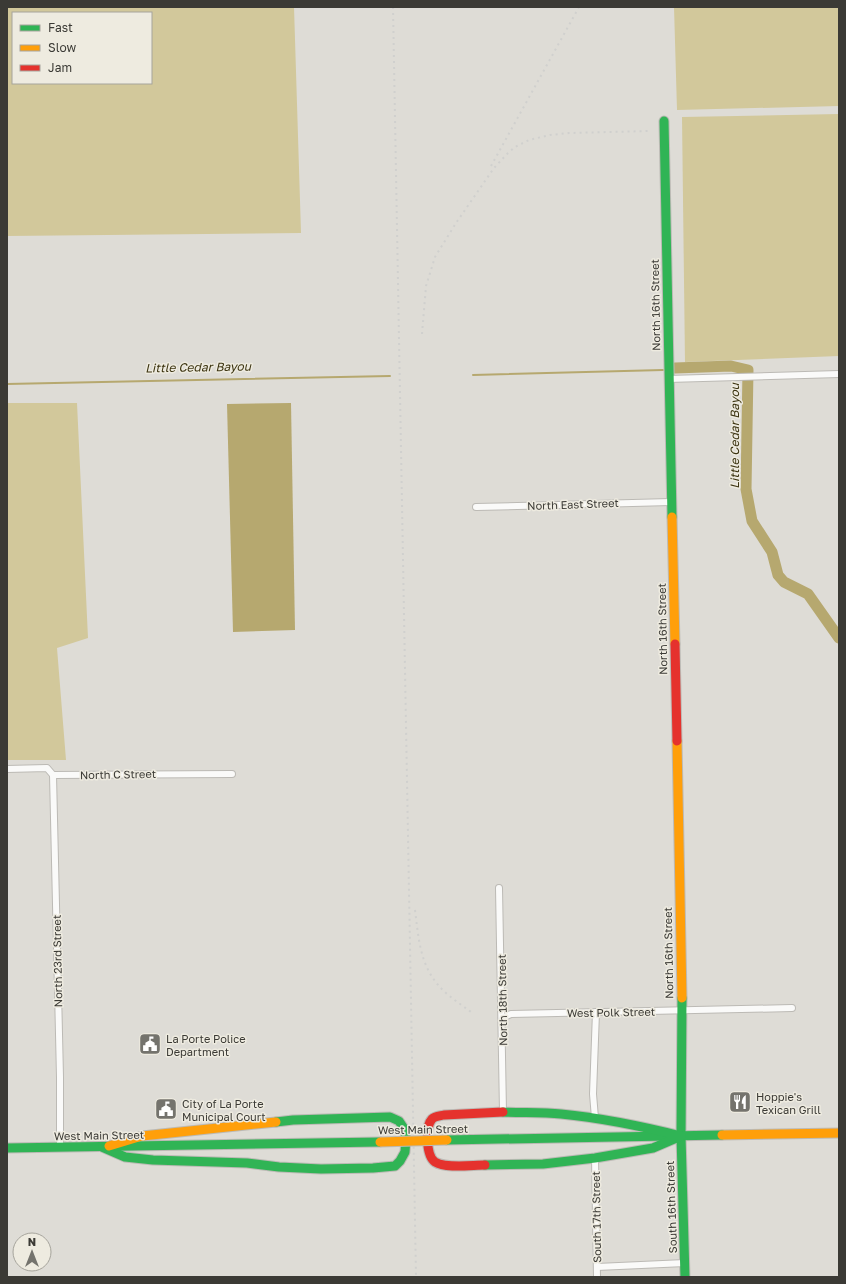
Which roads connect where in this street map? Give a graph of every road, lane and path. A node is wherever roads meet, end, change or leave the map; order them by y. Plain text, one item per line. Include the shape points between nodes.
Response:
1 (664, 122) dead end
2 (839, 374) edge
3 (668, 379) junction
4 (671, 502) junction
5 (476, 507) dead end
6 (7, 769) edge
7 (232, 774) dead end
8 (53, 775) junction
9 (499, 888) dead end
10 (792, 1008) dead end
11 (682, 1010) junction
12 (596, 1012) junction
13 (502, 1018) junction
14 (503, 1112) junction
15 (595, 1118) junction
16 (839, 1133) edge
17 (681, 1136) junction
18 (60, 1147) junction
19 (105, 1147) junction
20 (7, 1148) edge
21 (595, 1158) junction
22 (685, 1264) junction
23 (597, 1267) junction
24 (597, 1277) edge
25 (685, 1277) edge

1 - 3 main road, North 16th Street
2 - 3 street
3 - 4 main road, North 16th Street
4 - 5 street, North East Street
4 - 11 main road, North 16th Street
6 - 8 street, North C Street via 47,768
7 - 8 street, North C Street
8 - 18 street, North 23rd Street
9 - 13 street, North 18th Street
10 - 11 street, West Polk Street
11 - 12 street, West Polk Street
11 - 17 main road, North 16th Street
12 - 13 street, West Polk Street via 511,1014
12 - 15 street
13 - 14 street, North 18th Street
14 - 15 main road
14 - 21 main road via 444,1114 435,1117 429,1123 428,1129 430,1156 436,1164 447,1166 543,1164
15 - 17 main road
16 - 17 main road, West Main Street
17 - 19 main road, West Main Street, bridge
17 - 21 main road via 653,1148
17 - 22 main road, South 16th Street
18 - 19 main road, West Main Street
18 - 20 main road, West Main Street
19 - 19 main road via 125,1156 153,1160 321,1169 373,1168 395,1166 405,1152 406,1139 405,1130 399,1121 390,1117 366,1117 293,1120 148,1135
21 - 23 street, South 17th Street
22 - 23 street
22 - 25 main road, South 16th Street
23 - 24 street, South 17th Street

